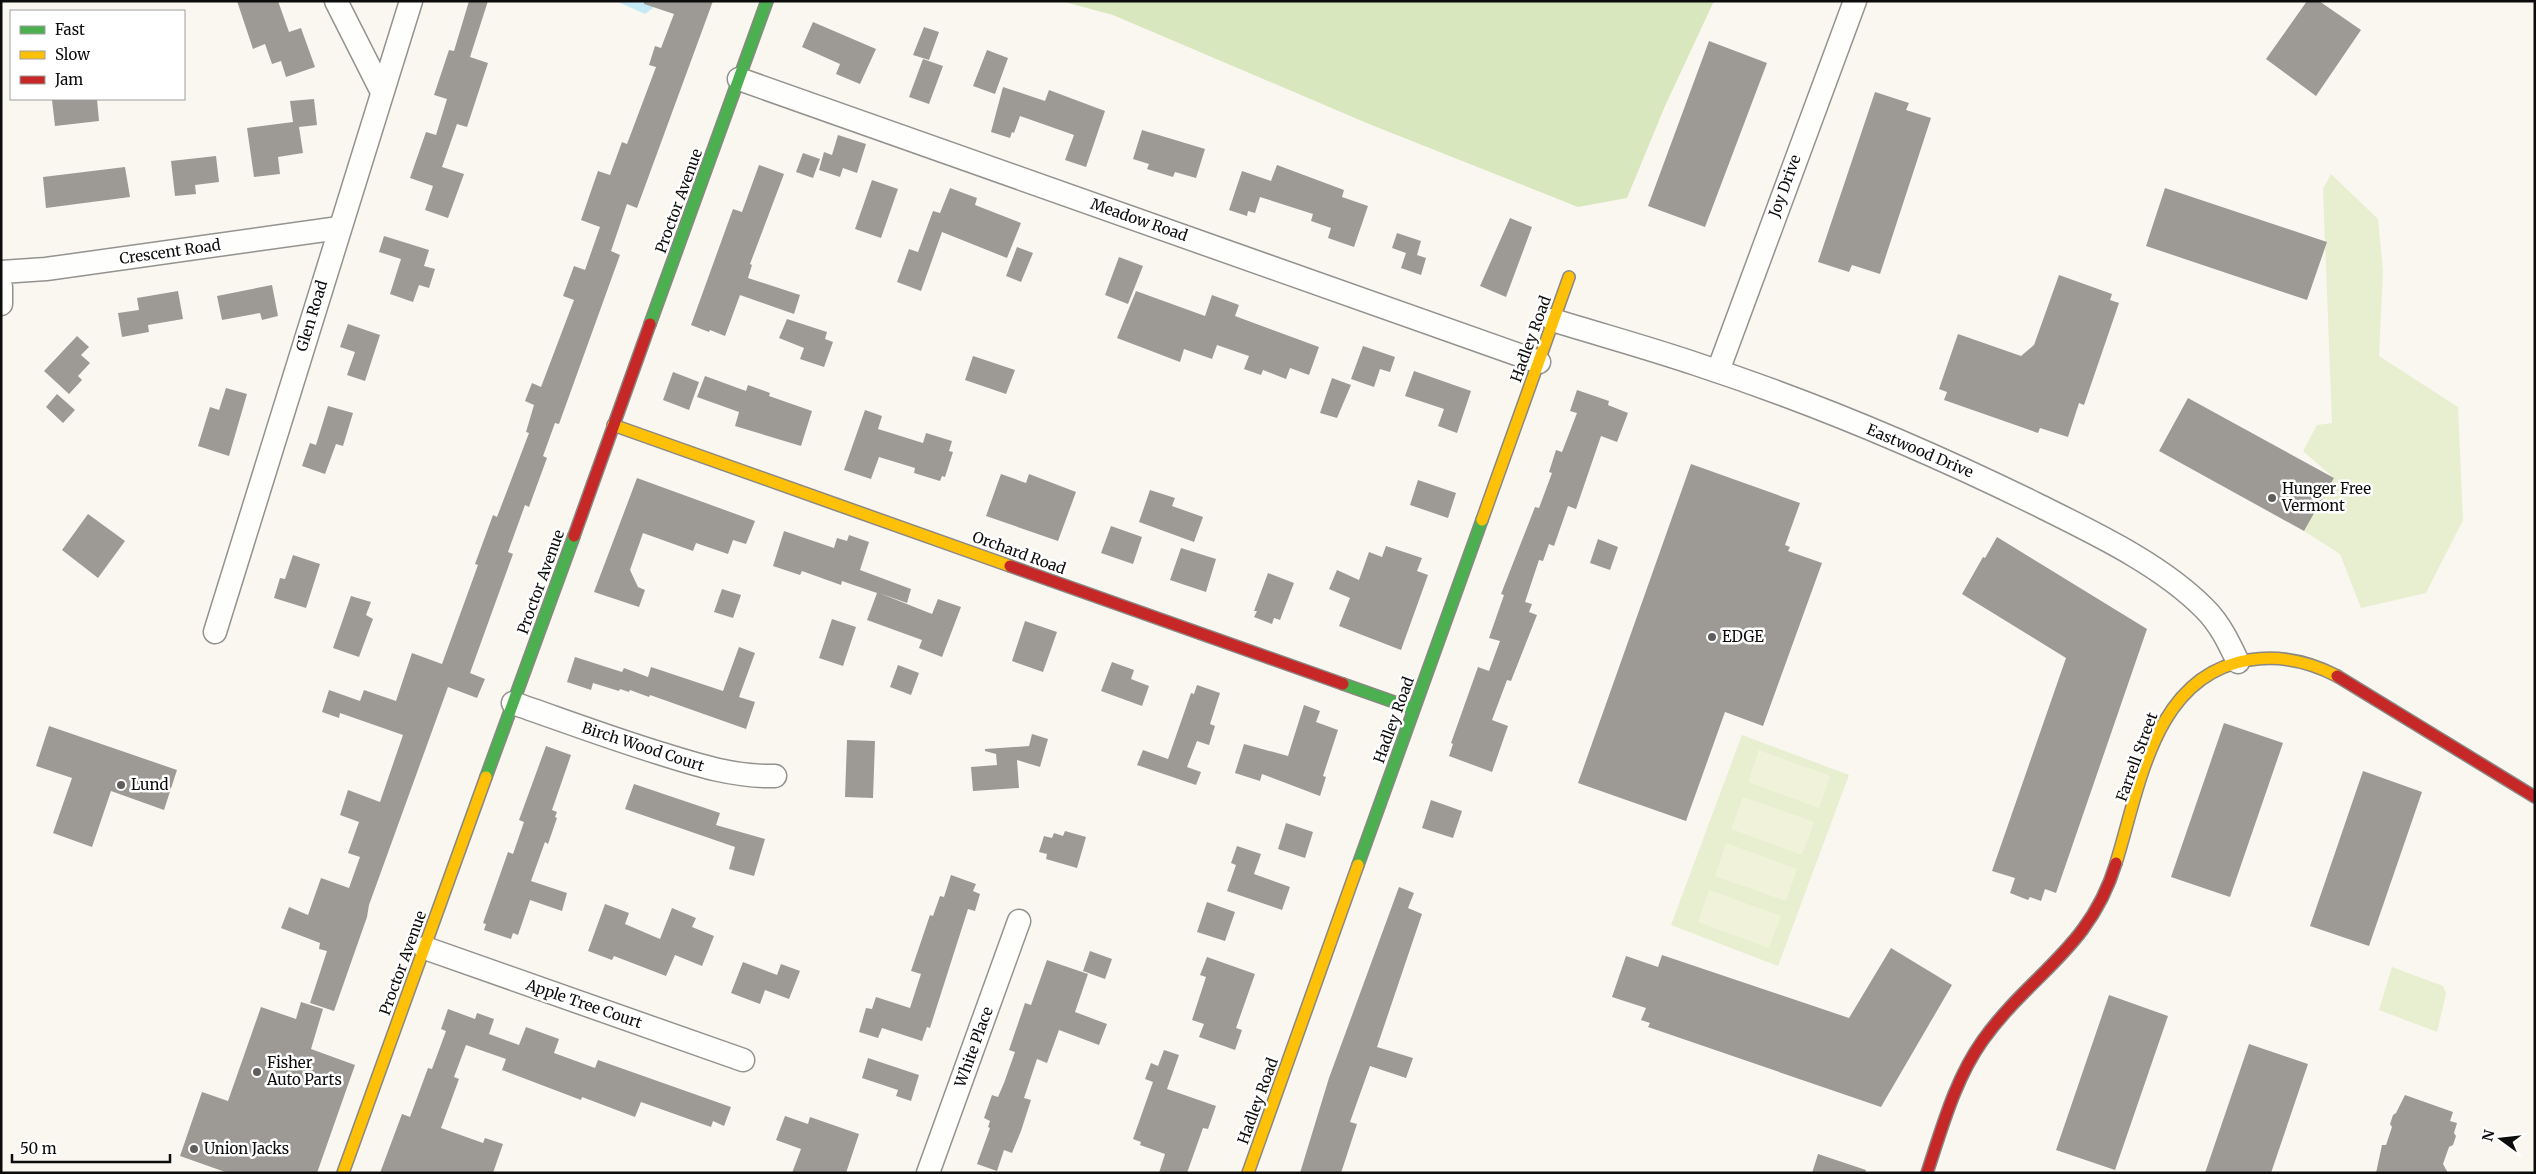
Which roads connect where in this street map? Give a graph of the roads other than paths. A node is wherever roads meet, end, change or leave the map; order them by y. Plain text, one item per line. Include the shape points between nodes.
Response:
1 (336, 1) edge
2 (411, 1) edge
3 (767, 1) edge
4 (1855, 1) edge
5 (739, 79) junction
6 (382, 92) junction
7 (339, 228) junction
8 (1, 272) edge
9 (1569, 277) dead end
10 (1, 287) edge
11 (1, 304) edge
12 (1553, 320) junction
13 (1539, 362) junction
14 (1718, 371) junction
15 (614, 426) junction
16 (215, 632) dead end
17 (2238, 662) junction
18 (513, 703) junction
19 (1414, 709) junction
20 (775, 776) dead end
21 (2535, 797) edge
22 (1019, 921) dead end
23 (425, 948) junction
24 (743, 1060) dead end
25 (343, 1173) edge
26 (928, 1173) edge
27 (1248, 1173) edge
28 (1927, 1173) edge

1 - 6 street
2 - 6 street, Glen Road
3 - 5 street, Proctor Avenue
4 - 14 street, Joy Drive
5 - 13 street, Meadow Road
5 - 15 street, Proctor Avenue
6 - 7 street, Glen Road
7 - 8 street, Crescent Road via 46,270
7 - 16 street, Glen Road
9 - 12 street, Hadley Road
10 - 11 street
12 - 13 street, Hadley Road
12 - 14 street, Eastwood Drive
13 - 19 street, Hadley Road
14 - 17 street, Eastwood Drive via 1923,450 2081,526 2144,563 2195,599 2219,626
15 - 18 street, Proctor Avenue
15 - 19 street, Orchard Road
17 - 21 street, Farrell Street via 2271,658 2301,661 2324,669
17 - 28 street, Farrell Street via 2198,679 2173,707 2153,750 2110,883 2096,912 2074,943 1982,1041 1950,1105
18 - 20 street, Birch Wood Court via 700,766 750,776
18 - 23 street, Proctor Avenue
19 - 27 street, Hadley Road
22 - 26 street, White Place
23 - 24 street, Apple Tree Court
23 - 25 street, Proctor Avenue

